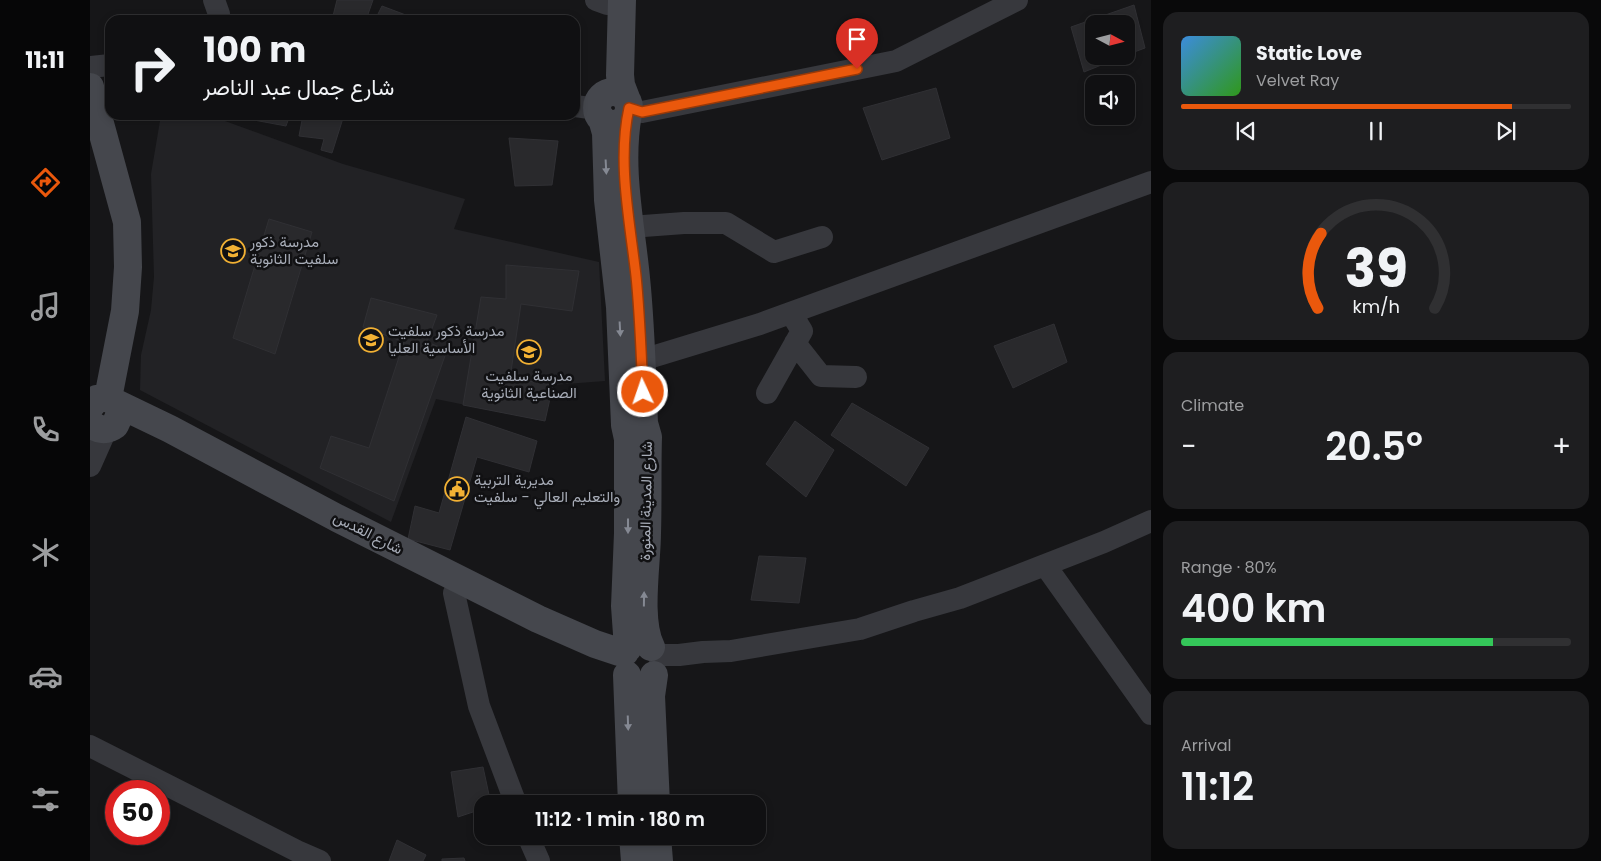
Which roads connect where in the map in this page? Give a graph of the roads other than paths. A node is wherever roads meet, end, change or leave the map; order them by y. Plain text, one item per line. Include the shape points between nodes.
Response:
1 (214, 0) edge
2 (1017, 0) edge
3 (608, 1) edge
4 (218, 15) edge
5 (105, 66) edge
6 (90, 68) edge
7 (90, 88) edge
8 (608, 107) edge
9 (1151, 182) edge
10 (630, 227) junction
11 (822, 238) dead end
12 (792, 313) junction
13 (795, 343) junction
14 (642, 360) junction
15 (856, 377) dead end
16 (767, 393) dead end
17 (99, 413) edge
18 (90, 466) edge
19 (1151, 521) edge
20 (1045, 566) junction
21 (454, 593) junction
22 (638, 660) junction
23 (1151, 714) edge
24 (90, 746) edge
25 (513, 795) edge
26 (632, 795) edge
27 (656, 795) edge
28 (532, 845) edge
29 (634, 845) edge
30 (657, 845) edge
31 (297, 856) edge
32 (320, 861) edge
33 (539, 861) edge
34 (635, 861) edge
35 (658, 861) edge

1 - 4 street
2 - 8 street via 896,61 642,112
3 - 8 main road, شارع المدينة المنورة via 621,85
5 - 6 street
7 - 17 main road via 127,222 125,311
8 - 10 main road, شارع المدينة المنورة via 625,154
8 -> 22 main road, شارع المدينة المنورة via 606,182 620,307 628,439 624,606
9 - 12 street
10 - 11 street via 726,223 774,252
10 - 14 main road, شارع المدينة المنورة
12 - 13 street via 802,331
12 - 14 street
13 - 15 street via 821,376
13 - 16 street
22 -> 14 main road, شارع المدينة المنورة via 648,640 644,605 648,437 644,423
17 - 18 street
17 - 21 main road, شارع القدس via 148,434
17 - 22 main road, شارع القدس via 187,438 538,619
19 - 20 street
20 - 22 street via 960,598 860,629 731,650
20 - 23 street
21 - 22 main road, شارع القدس via 571,650
21 - 25 street via 479,706
22 -> 26 main road
22 - 27 main road via 651,696
24 - 31 street
28 - 33 street
29 - 34 main road
30 - 35 main road
31 - 32 street

